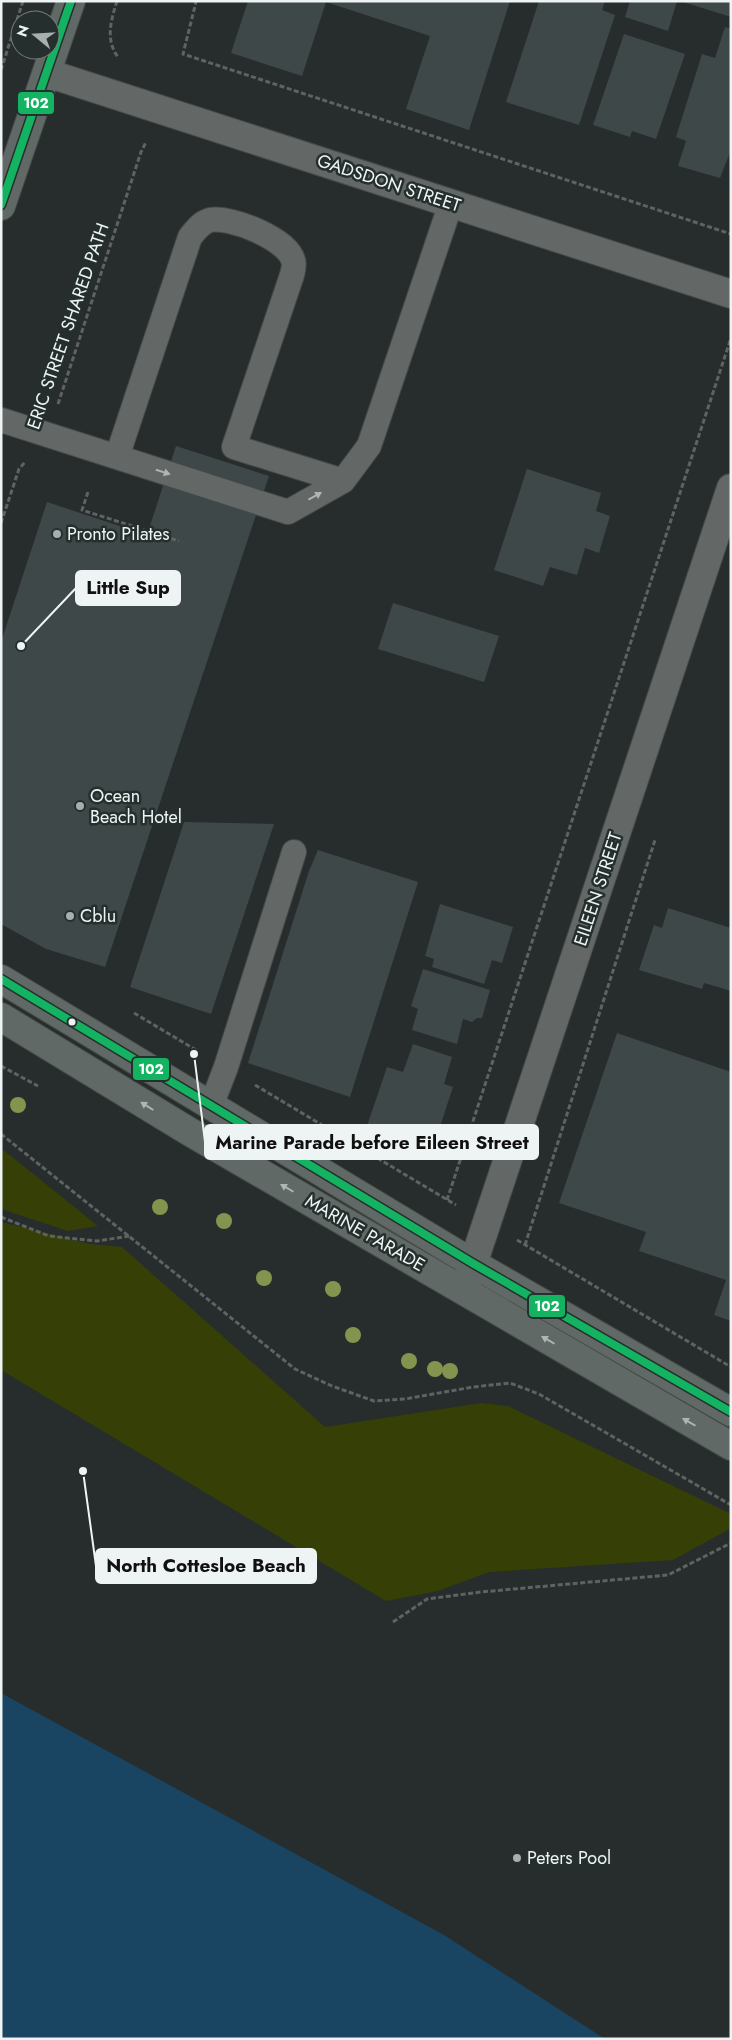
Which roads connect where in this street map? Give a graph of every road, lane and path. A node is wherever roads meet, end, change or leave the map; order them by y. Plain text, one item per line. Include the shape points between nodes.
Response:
1 (23, 1) edge
2 (117, 1) edge
3 (194, 1) edge
4 (66, 2) edge
5 (2, 61) edge
6 (122, 62) dead end
7 (1, 70) edge
8 (47, 73) junction
9 (148, 139) dead end
10 (447, 202) junction
11 (1, 206) edge
12 (731, 234) edge
13 (731, 294) edge
14 (731, 338) edge
15 (1, 420) edge
16 (48, 435) junction
17 (117, 457) junction
18 (343, 481) junction
19 (731, 488) edge
20 (88, 492) dead end
21 (1, 523) edge
22 (179, 541) dead end
23 (655, 840) dead end
24 (294, 852) dead end
25 (1, 979) edge
26 (134, 1013) dead end
27 (1, 1017) edge
28 (1, 1066) edge
29 (226, 1067) junction
30 (38, 1086) dead end
31 (211, 1106) junction
32 (1, 1134) edge
33 (447, 1200) junction
34 (1, 1217) edge
35 (487, 1223) junction
36 (130, 1236) junction
37 (525, 1245) junction
38 (474, 1264) junction
39 (464, 1291) junction
40 (731, 1366) edge
41 (731, 1412) edge
42 (731, 1446) edge
43 (731, 1505) edge
44 (731, 1543) edge
45 (393, 1622) dead end

1 - 5 path
2 - 6 path via 110,35 113,50
3 - 12 path via 183,54
4 - 8 main road
5 - 7 path
8 - 10 street, GADSDON STREET
8 - 11 main road
9 - 16 path, ERIC STREET SHARED PATH
10 - 13 street, GADSDON STREET
10 - 18 lane via 451,203 370,446
14 - 33 path
15 - 16 lane
16 - 17 lane
16 - 21 path, ERIC STREET SHARED PATH via 19,469
17 -> 18 lane via 288,512
17 - 18 lane via 190,237 198,226 211,220 252,228 276,239 294,261 292,276 234,447
19 - 35 street, EILEEN STREET
20 - 22 path via 82,510
23 - 37 path
24 - 29 lane
25 - 31 main road, MARINE PARADE
26 - 29 path
39 -> 27 main road, MARINE PARADE via 190,1132
28 - 30 path
29 - 31 lane
29 - 33 path
31 - 38 main road, MARINE PARADE
32 - 36 path
33 - 35 path
34 - 36 path via 50,1236 97,1241
35 - 37 path
35 - 38 street, EILEEN STREET
36 - 43 path via 302,1373 374,1401 510,1383 539,1394
37 - 40 path
38 - 39 street, EILEEN STREET
38 - 41 main road, MARINE PARADE
42 -> 39 main road, MARINE PARADE
44 - 45 path via 668,1575 427,1599

